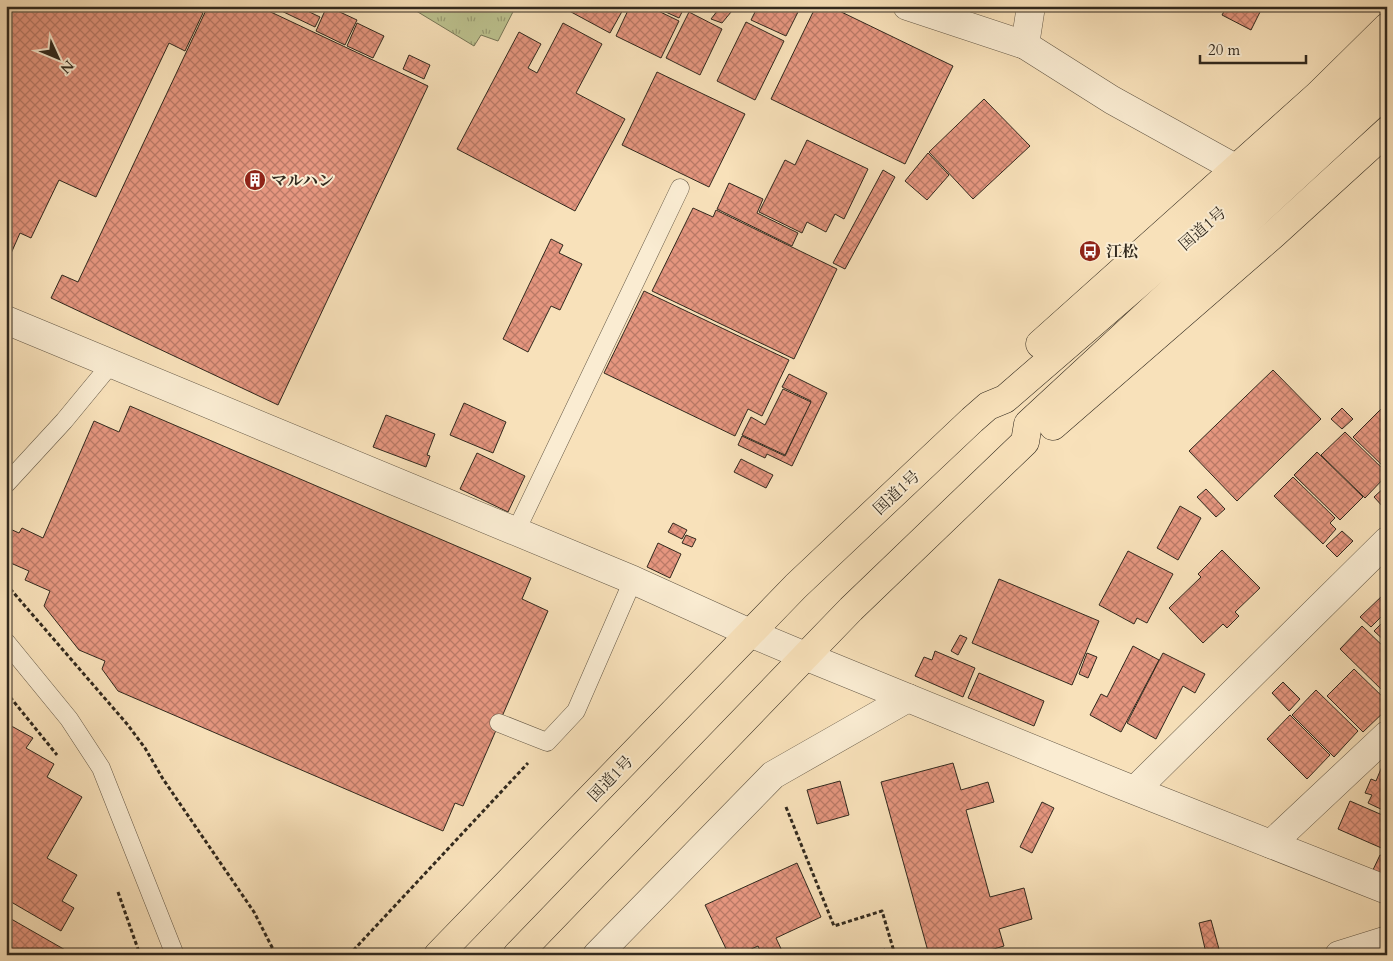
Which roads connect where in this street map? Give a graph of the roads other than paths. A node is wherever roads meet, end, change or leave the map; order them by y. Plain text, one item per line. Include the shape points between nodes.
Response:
1 (907, 6) edge
2 (1031, 6) edge
3 (1387, 27) edge
4 (1025, 45) junction
5 (1384, 77) edge
6 (1387, 131) edge
7 (1235, 168) junction
8 (680, 188) dead end
9 (6, 320) edge
10 (111, 364) junction
11 (988, 406) junction
12 (1025, 442) junction
13 (6, 484) edge
14 (516, 532) junction
15 (1387, 541) edge
16 (633, 580) junction
17 (750, 633) junction
18 (6, 642) edge
19 (805, 656) junction
20 (908, 698) junction
21 (500, 723) dead end
22 (1387, 735) edge
23 (1135, 790) junction
24 (1272, 844) junction
25 (1387, 890) edge
26 (1387, 940) edge
27 (175, 955) edge
28 (438, 955) edge
29 (517, 955) edge
30 (597, 955) edge
31 (1339, 955) edge

1 - 4 street
2 - 4 street
3 - 7 highway via 1318,95
4 - 7 street via 1118,104
5 - 11 highway, 国道1号 via 1351,100 1005,399
5 - 12 highway, 国道1号 via 1028,424
6 - 12 highway via 1274,234 1041,436
7 - 11 highway via 991,389
8 - 14 lane
9 - 10 street
10 - 13 lane
10 - 14 street
11 - 17 highway, 国道1号
12 - 19 highway, 国道1号
14 - 16 street
15 - 23 street
16 - 17 street
16 - 21 lane via 576,711 547,742
17 - 19 street
17 - 28 highway, 国道1号
18 - 27 lane via 69,720 101,768
19 - 20 street
19 - 29 highway, 国道1号
20 - 23 street
20 - 30 street via 773,775
22 - 24 street
23 - 24 street
24 - 25 street
26 - 31 street

